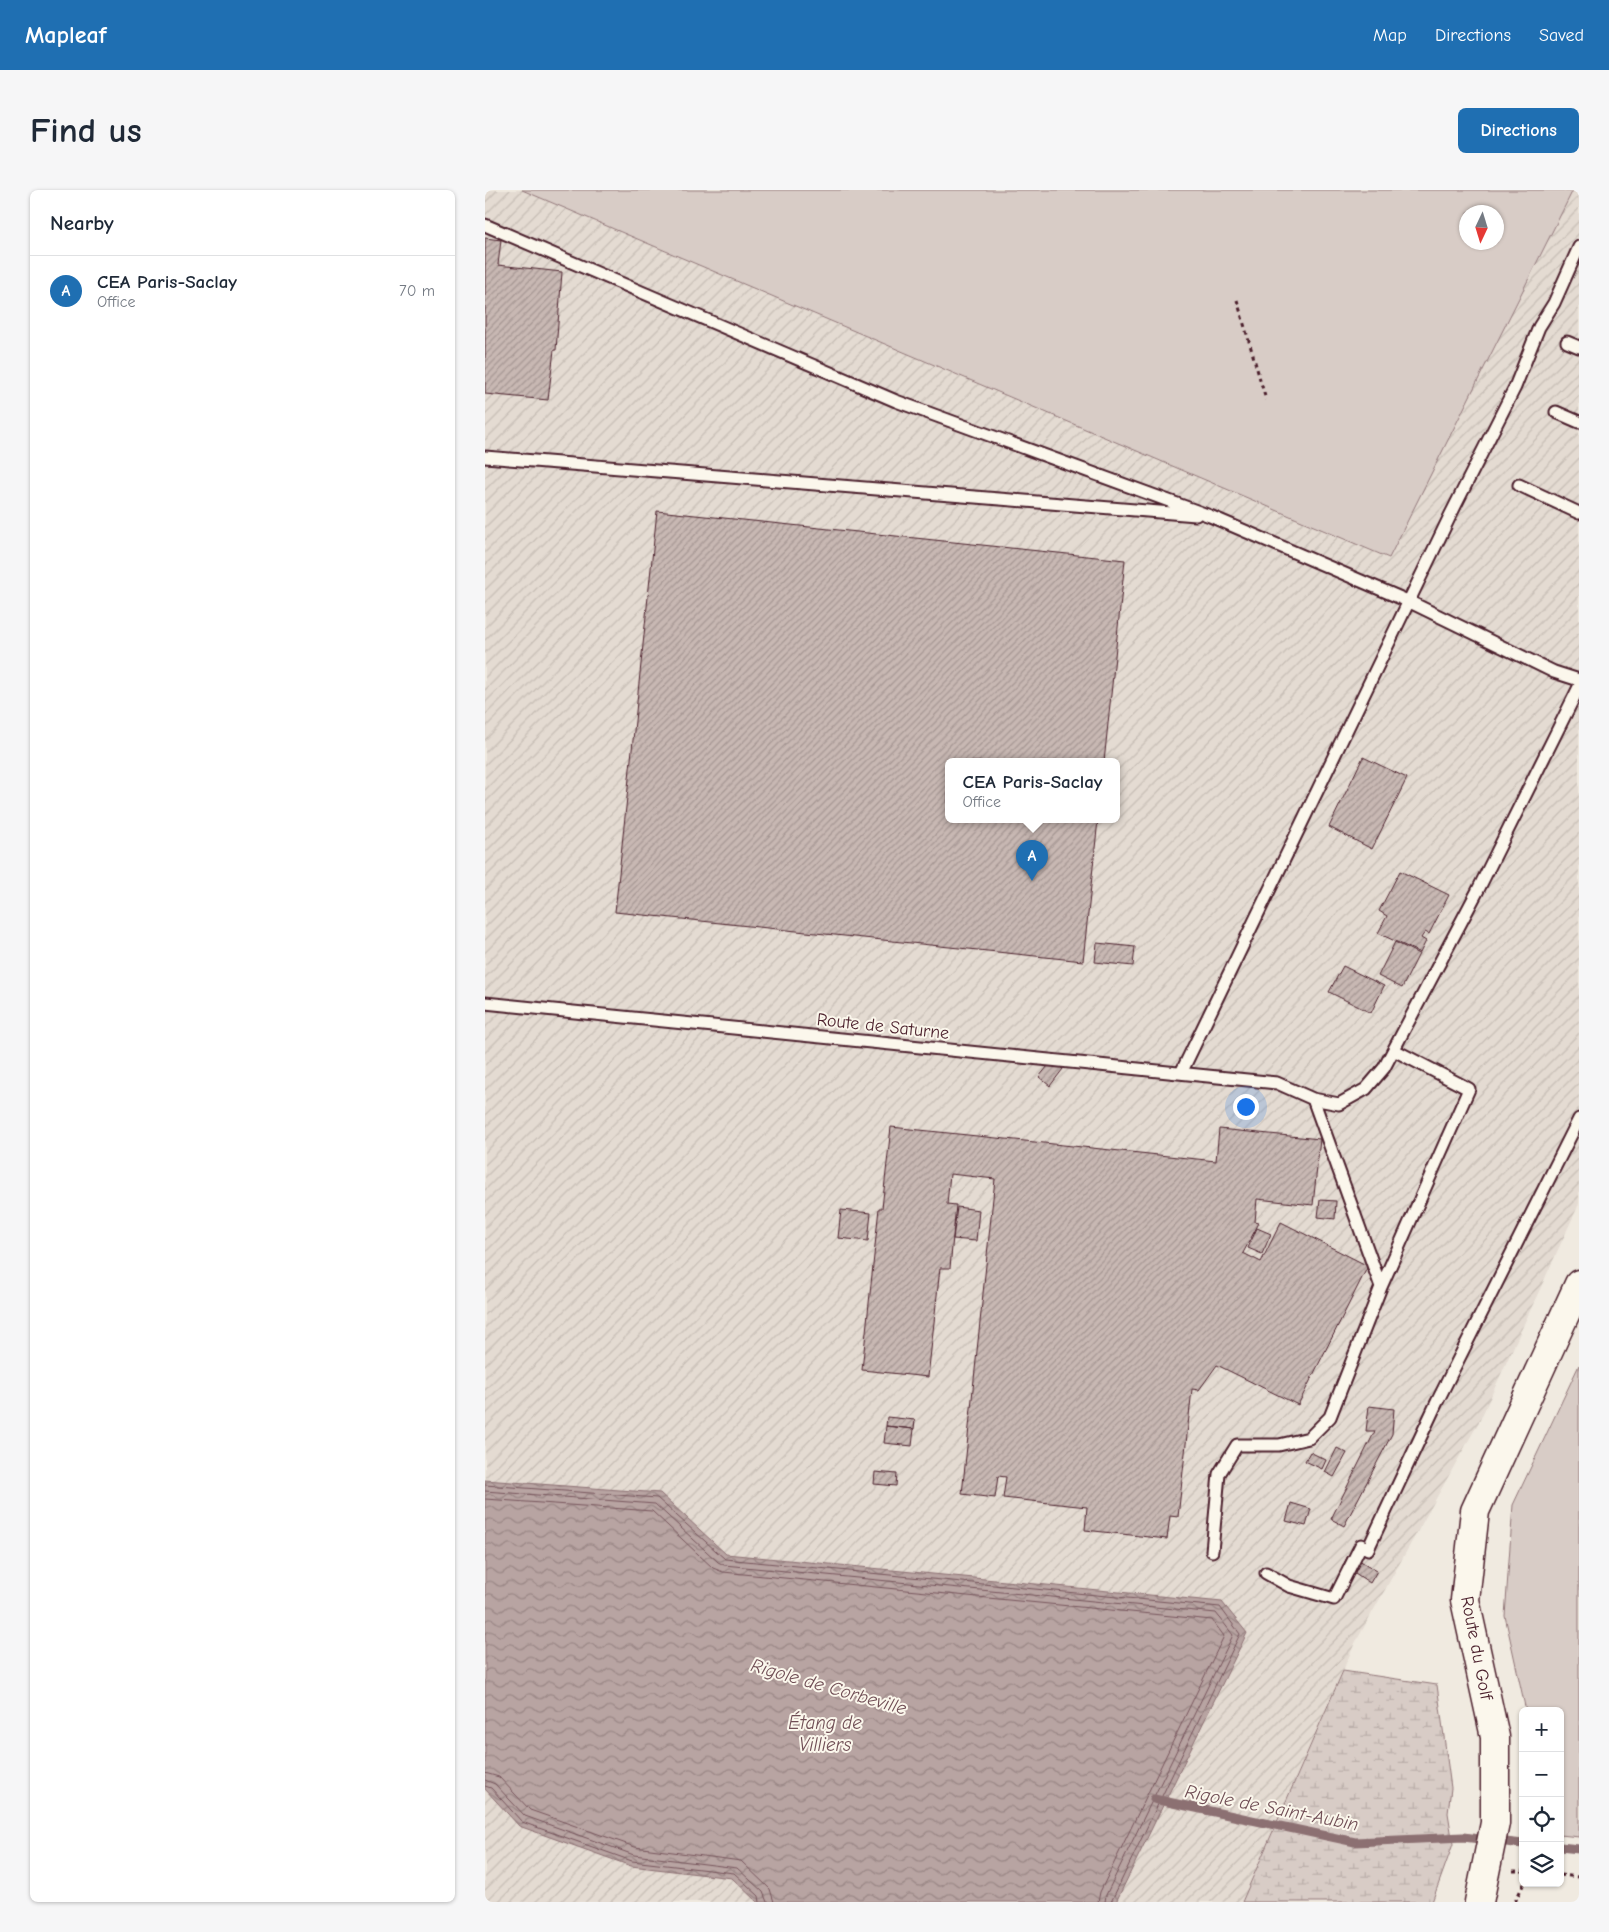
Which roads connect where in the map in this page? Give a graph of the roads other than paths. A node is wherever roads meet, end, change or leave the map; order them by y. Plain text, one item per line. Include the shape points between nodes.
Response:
1 (485, 225) edge
2 (1579, 247) edge
3 (1567, 342) dead end
4 (1579, 347) edge
5 (1556, 412) dead end
6 (1579, 422) edge
7 (485, 457) edge
8 (1519, 485) dead end
9 (1579, 513) edge
10 (1210, 516) junction
11 (1410, 602) junction
12 (1579, 680) edge
13 (1579, 687) edge
14 (485, 1004) edge
15 (1394, 1050) junction
16 (1181, 1073) junction
17 (1313, 1099) junction
18 (1579, 1119) edge
19 (1579, 1284) edge
20 (1381, 1287) junction
21 (1212, 1551) dead end
22 (1266, 1573) dead end
23 (1479, 1902) edge

1 - 10 lane via 896,401
2 - 11 lane
3 - 4 lane
5 - 6 lane
7 - 10 lane
8 - 9 lane
10 - 11 lane
11 - 12 lane via 1554,672
11 - 16 lane
13 - 15 lane, Route de Saturne
14 - 16 lane, Route de Saturne
15 - 17 lane, Route de Saturne via 1366,1089 1339,1104
15 - 20 lane via 1469,1089
16 - 17 lane, Route de Saturne via 1277,1084
17 - 20 lane
18 - 22 lane via 1367,1549 1361,1545 1334,1599 1289,1586
19 - 23 street, Route du Golf via 1475,1511 1465,1600 1495,1738 1495,1823
20 - 21 lane via 1330,1418 1309,1438 1279,1445 1237,1444 1219,1474

